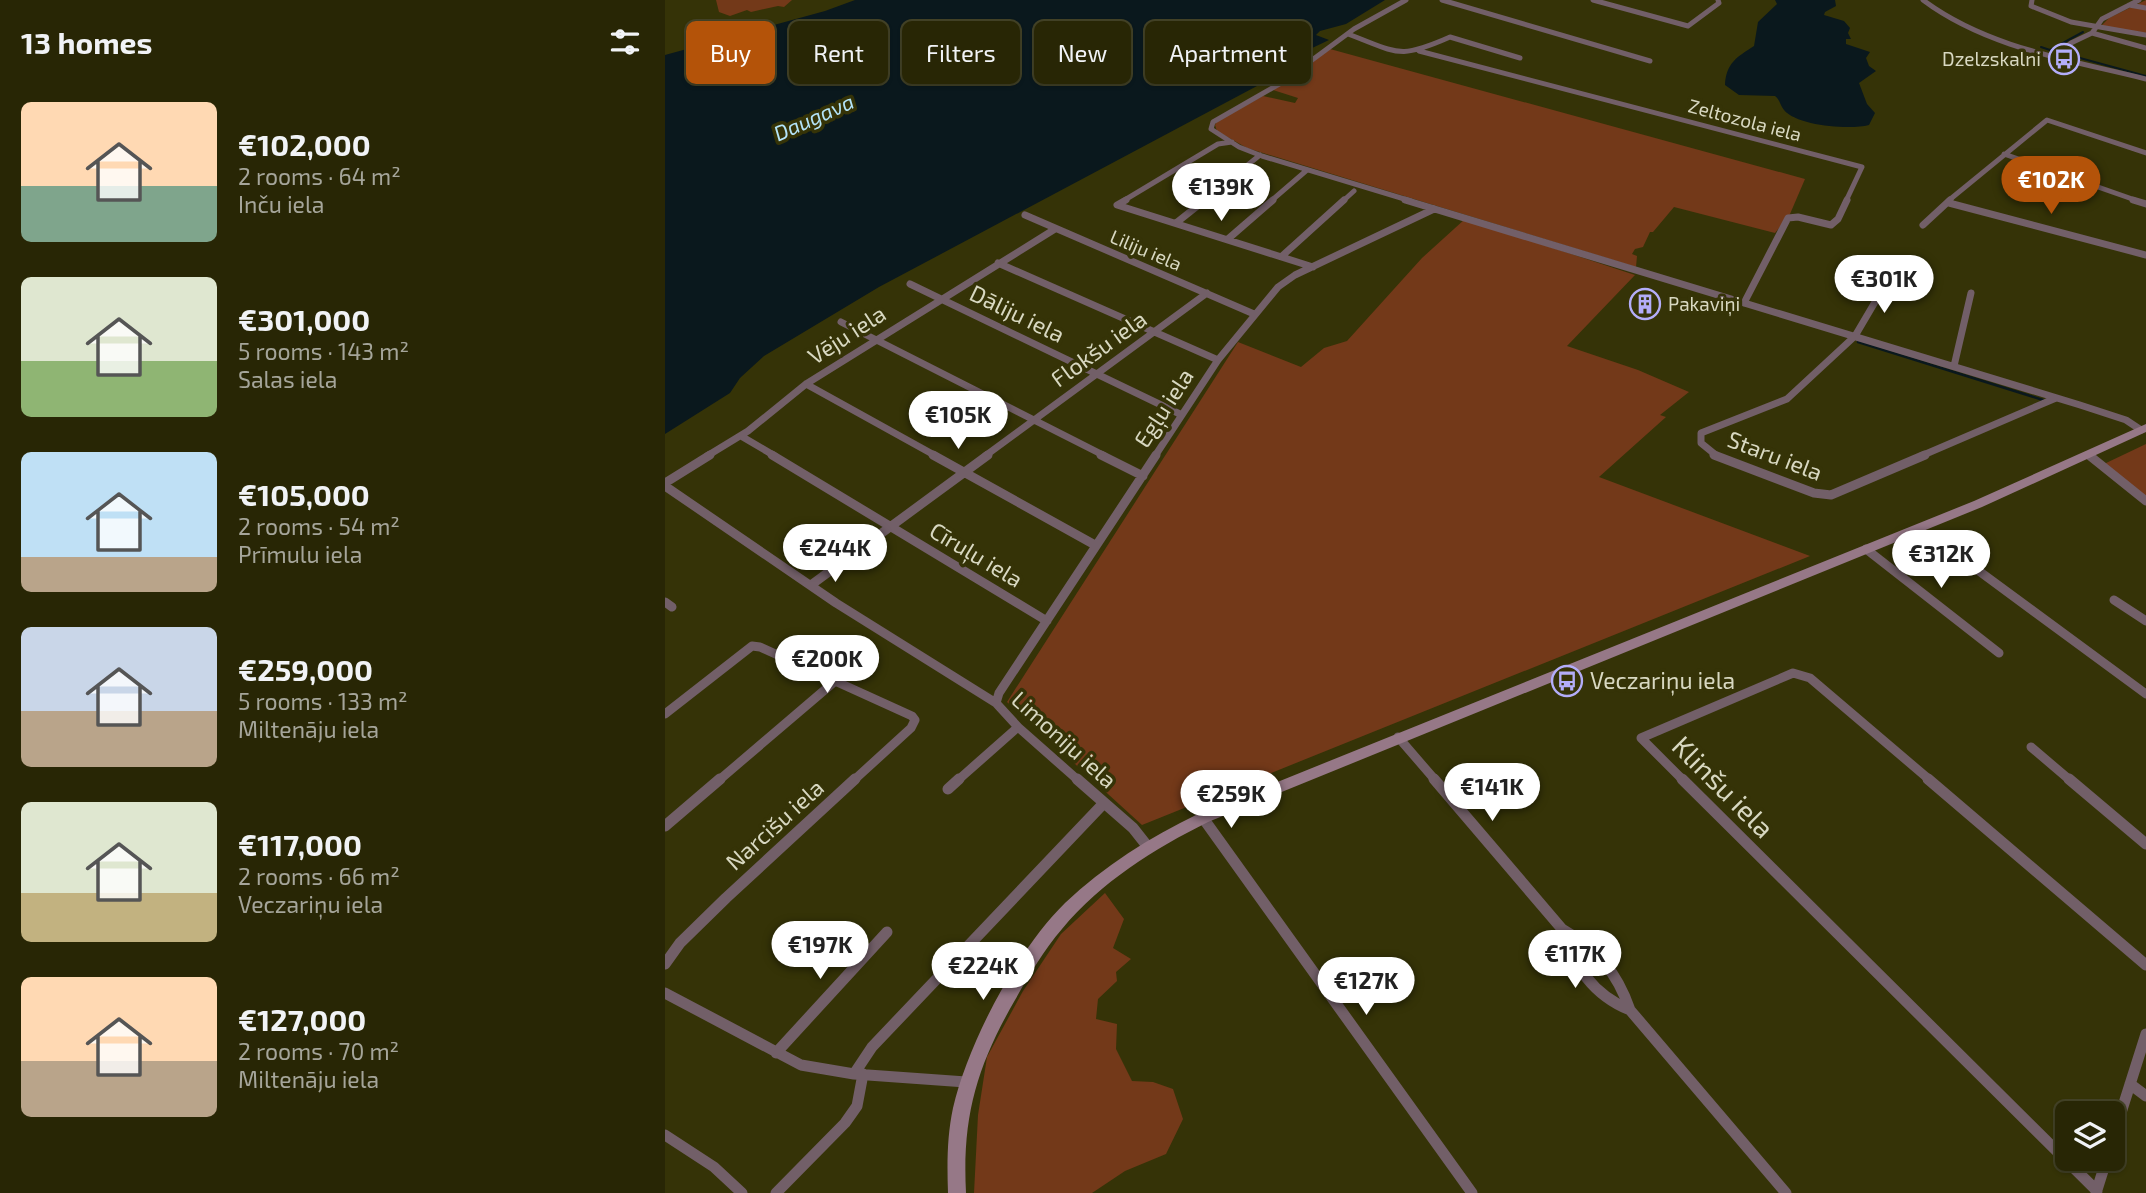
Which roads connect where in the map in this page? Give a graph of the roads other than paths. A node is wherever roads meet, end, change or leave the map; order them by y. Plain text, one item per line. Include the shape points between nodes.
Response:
1 (1406, 0) edge
2 (1442, 0) edge
3 (1593, 0) edge
4 (1719, 0) edge
5 (1923, 0) edge
6 (2032, 0) edge
7 (2139, 0) edge
8 (2128, 5) junction
9 (2146, 8) edge
10 (2096, 27) junction
11 (2092, 33) junction
12 (1348, 34) junction
13 (2146, 35) edge
14 (2146, 48) edge
15 (1419, 51) junction
16 (2057, 55) junction
17 (1520, 58) dead end
18 (1650, 61) dead end
19 (2146, 79) edge
20 (1232, 142) junction
21 (2146, 153) edge
22 (2004, 154) junction
23 (1260, 155) junction
24 (1307, 170) junction
25 (1354, 191) dead end
26 (1949, 204) junction
27 (2146, 204) edge
28 (1434, 209) junction
29 (1025, 215) dead end
30 (1176, 223) junction
31 (1923, 225) dead end
32 (1055, 229) junction
33 (1228, 239) junction
34 (2146, 255) edge
35 (1282, 256) junction
36 (998, 263) junction
37 (1313, 267) junction
38 (1888, 280) dead end
39 (910, 284) dead end
40 (1207, 293) junction
41 (1971, 293) dead end
42 (940, 299) junction
43 (1744, 303) junction
44 (1254, 314) junction
45 (841, 322) dead end
46 (1154, 332) junction
47 (1855, 336) junction
48 (876, 341) junction
49 (1218, 360) junction
50 (1954, 366) junction
51 (1097, 374) junction
52 (806, 384) junction
53 (2056, 398) junction
54 (1182, 415) junction
55 (1033, 421) junction
56 (2144, 429) edge
57 (741, 436) junction
58 (2090, 456) junction
59 (965, 471) junction
60 (1143, 476) junction
61 (665, 485) edge
62 (2146, 501) edge
63 (891, 526) junction
64 (1095, 545) junction
65 (1865, 549) junction
66 (1963, 560) dead end
67 (811, 585) junction
68 (2114, 600) dead end
69 (1047, 621) junction
70 (2146, 621) edge
71 (1999, 653) dead end
72 (834, 682) junction
73 (2146, 695) edge
74 (996, 703) junction
75 (665, 714) edge
76 (1019, 727) junction
77 (1398, 737) junction
78 (2031, 747) dead end
79 (948, 789) dead end
80 (1104, 803) junction
81 (1203, 818) junction
82 (665, 826) edge
83 (2146, 844) edge
84 (1148, 847) junction
85 (1562, 929) junction
86 (887, 932) dead end
87 (665, 964) edge
88 (2146, 964) edge
89 (665, 993) edge
90 (1630, 1010) junction
91 (2146, 1034) edge
92 (776, 1053) junction
93 (859, 1074) junction
94 (966, 1082) junction
95 (2130, 1084) junction
96 (2146, 1096) edge
97 (2125, 1101) edge
98 (665, 1135) edge
99 (2103, 1171) edge
100 (2097, 1192) edge
101 (742, 1193) edge
102 (776, 1193) edge
103 (957, 1193) edge
104 (1472, 1193) edge
105 (1786, 1193) edge

1 - 12 street
2 - 18 street
3 - 4 street via 1688,26
5 - 16 street via 1942,15 1977,31
6 - 10 street via 2034,8
7 - 8 street
8 - 9 street
8 - 10 street
10 - 11 street
10 - 13 street
11 - 14 street
11 - 16 street
12 - 15 street via 1384,48
12 - 20 street via 1281,83 1210,125 1213,132
15 - 17 street via 1450,37
15 - 43 street, Zeltozola iela via 1862,167 1831,225 1788,218
16 - 19 street
20 - 23 street
20 - 30 street via 1218,144 1117,205
21 - 22 street via 2047,120
22 - 26 street
22 - 27 street
23 - 24 street
23 - 30 street
24 - 28 street
24 - 33 street
25 - 35 street
26 - 31 street
26 - 34 street
28 - 37 street, Egļu iela
28 - 43 street
29 - 32 street, Liliju iela
30 - 33 street
32 - 36 street, Vēju iela
32 - 40 street, Liliju iela
33 - 35 street
35 - 37 street
36 - 42 street, Vēju iela
36 - 46 street
37 - 44 street, Egļu iela via 1284,281
38 - 47 street
39 - 42 street, Dāliju iela
40 - 44 street, Liliju iela
40 - 46 street, Flokšu iela
41 - 50 street
42 - 48 street, Vēju iela
42 - 51 street, Dāliju iela
43 - 47 street
44 - 49 street, Egļu iela
45 - 48 street
46 - 49 street
46 - 51 street, Flokšu iela
47 - 50 street
47 - 53 street, Staru iela via 1787,399 1701,433 1701,443 1716,456 1814,494 1831,495
48 - 52 street, Vēju iela
48 - 55 street
49 - 54 street, Egļu iela
50 - 53 street
51 - 54 street, Dāliju iela
51 - 55 street, Flokšu iela
52 - 57 street, Vēju iela
52 - 59 street
53 - 56 street
54 - 60 street, Egļu iela
55 - 59 street, Flokšu iela
55 - 60 street
56 - 58 main road
57 - 61 street, Vēju iela
57 - 63 street, Cīruļu iela
58 - 62 street
58 - 65 main road
59 - 63 street, Flokšu iela
59 - 64 street
60 - 64 street, Egļu iela
61 - 67 street, Limoniju iela
63 - 67 street, Flokšu iela
63 - 69 street, Cīruļu iela
64 - 69 street, Egļu iela
65 - 71 street
65 - 77 main road
66 - 73 street
67 - 74 street, Limoniju iela
68 - 70 street
69 - 74 street, Egļu iela
72 - 75 street via 752,646
72 - 82 street
72 - 87 street, Narcišu iela via 912,716 911,728 726,898
74 - 76 street, Limoniju iela
76 - 79 street
76 - 80 street, Limoniju iela
77 - 81 main road
77 - 85 street
78 - 83 street
80 - 84 street, Limoniju iela
80 - 93 street via 872,1047
81 - 84 main road
81 - 104 street
84 - 94 main road via 1091,890 1047,937 987,1031
85 - 90 street via 1588,943 1611,967
85 - 90 street via 1581,973 1618,1007
86 - 92 street
88 - 100 street, Klinšu iela via 1810,678 1793,673 1641,738
89 - 92 street
90 - 105 street
91 - 95 street
92 - 93 street via 801,1065
93 - 94 street
93 - 102 street via 857,1106
94 - 103 main road via 956,1144
95 - 96 street
95 - 97 street
98 - 101 street via 714,1167
99 - 100 street

